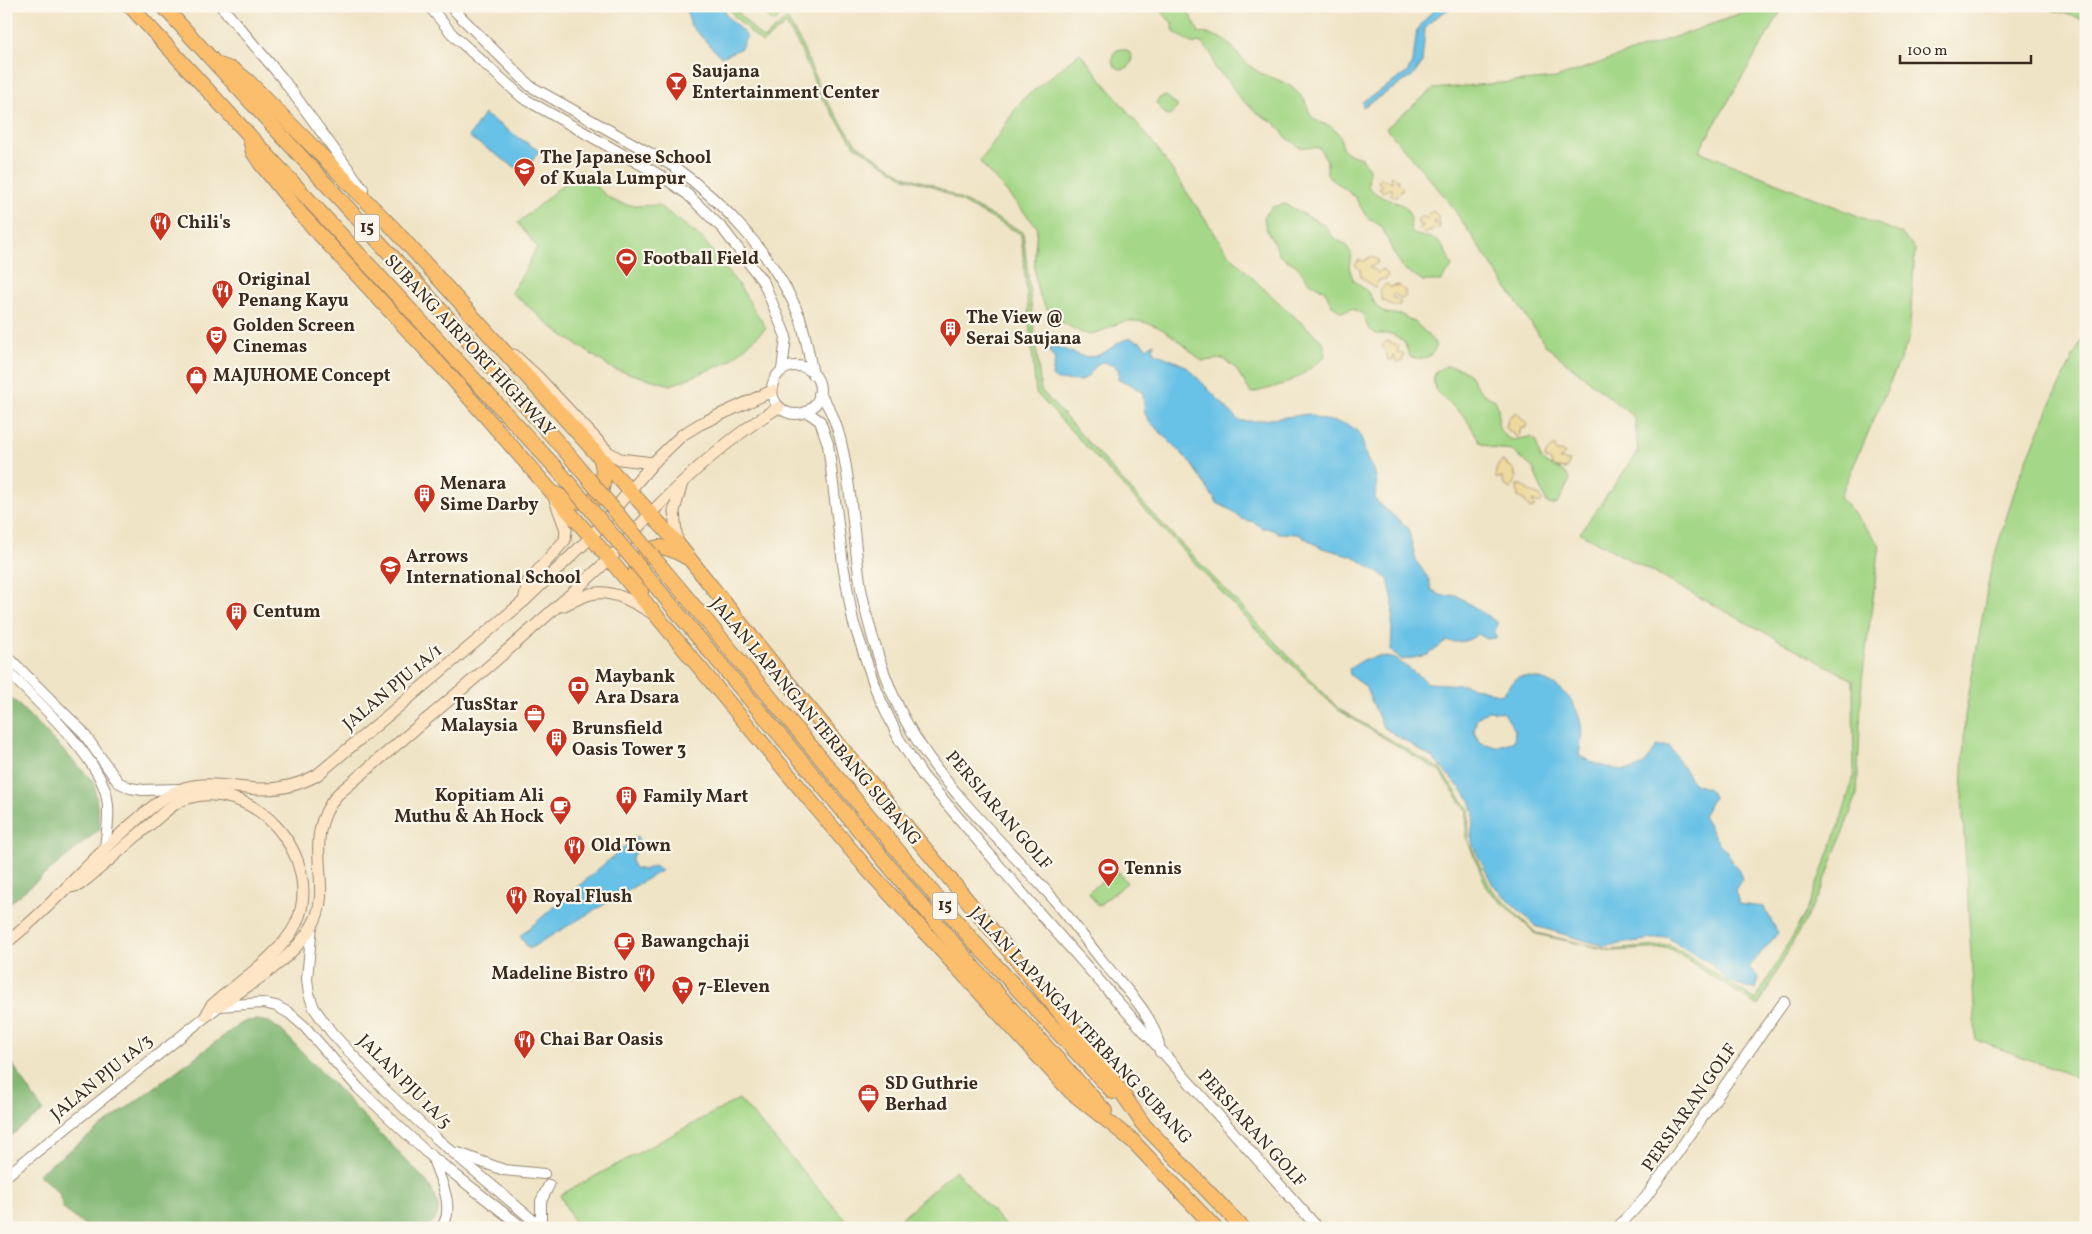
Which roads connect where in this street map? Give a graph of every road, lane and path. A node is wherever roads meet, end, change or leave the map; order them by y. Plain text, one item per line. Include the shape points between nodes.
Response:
1 (130, 6) edge
2 (163, 6) edge
3 (221, 6) edge
4 (429, 6) edge
5 (450, 6) edge
6 (216, 64) junction
7 (249, 135) junction
8 (394, 228) junction
9 (501, 348) junction
10 (782, 370) junction
11 (813, 374) junction
12 (772, 392) junction
13 (819, 394) junction
14 (779, 407) junction
15 (807, 412) junction
16 (601, 459) junction
17 (653, 463) junction
18 (682, 482) junction
19 (629, 491) junction
20 (552, 492) junction
21 (650, 514) junction
22 (591, 537) junction
23 (677, 543) junction
24 (610, 558) junction
25 (689, 558) junction
26 (664, 570) joint
27 (652, 582) joint
28 (644, 599) junction
29 (524, 601) junction
30 (556, 608) junction
31 (658, 616) junction
32 (6, 655) edge
33 (6, 670) edge
34 (888, 681) junction
35 (876, 690) junction
36 (92, 746) junction
37 (84, 754) junction
38 (180, 789) junction
39 (105, 847) junction
40 (65, 888) junction
41 (312, 925) junction
42 (6, 943) edge
43 (1784, 1002) dead end
44 (219, 1006) junction
45 (206, 1016) junction
46 (1160, 1052) junction
47 (1146, 1128) junction
48 (1134, 1142) junction
49 (452, 1152) junction
50 (432, 1156) junction
51 (544, 1174) dead end
52 (6, 1176) edge
53 (549, 1185) dead end
54 (541, 1227) edge
55 (441, 1228) edge
56 (523, 1228) edge
57 (1215, 1228) edge
58 (1243, 1228) edge
59 (1318, 1228) edge
60 (1617, 1228) edge

1 - 7 main road, SUBANG AIRPORT HIGHWAY / 15
2 - 6 main road, SUBANG AIRPORT HIGHWAY / 15
3 - 8 street via 282,78
4 - 10 street via 453,35 522,98 663,176 723,229 764,283 786,337
5 - 11 street via 530,86 673,166 735,220 777,273 800,318
6 - 8 main road via 234,70 247,80
6 - 26 main road, SUBANG AIRPORT HIGHWAY / 15, bridge via 424,291 567,453
7 - 20 main road via 253,152 300,212
7 - 27 main road, SUBANG AIRPORT HIGHWAY / 15, bridge via 556,468
8 - 9 main road
9 - 16 main road
9 - 17 main road via 519,358 538,376 608,452 620,459
10 - 11 street via 795,367
10 - 12 street via 776,376
11 - 13 street
12 - 14 street
12 - 17 main road, JALAN PJU 1A/1 via 682,434
13 - 15 street
13 - 34 street, PERSIARAN GOLF via 830,407 841,436 862,593
14 - 15 street via 792,414
14 - 18 main road via 728,442
15 - 35 street, PERSIARAN GOLF via 820,421 828,444 853,621
16 - 19 main road
16 - 20 main road via 605,477 599,493 592,500 585,504
17 - 19 main road, JALAN PJU 1A/1
18 - 21 main road
18 - 23 main road via 674,511
19 - 21 main road
19 - 22 main road, JALAN PJU 1A/1
20 - 22 main road
20 - 29 main road via 566,530 565,540 528,582
21 - 23 main road
21 - 24 main road
22 - 24 main road
22 - 29 main road, JALAN PJU 1A/1
23 - 25 main road
24 - 28 main road
24 - 30 main road
25 - 28 main road via 658,547 644,556 635,574
25 - 47 main road via 1102,1064
26 - 47 main road, JALAN LAPANGAN TERBANG SUBANG / 15 via 974,942
27 - 48 main road, JALAN LAPANGAN TERBANG SUBANG / 15 via 975,969
28 - 31 main road
29 - 38 main road, JALAN PJU 1A/1 via 317,776 277,788 224,785
30 - 31 main road via 595,593 608,594 619,596
30 - 41 main road via 331,802 321,823 318,841 319,900
31 - 48 main road via 868,870 1071,1092
32 - 36 street via 70,718
33 - 37 street via 62,726
34 - 35 street
34 - 46 street, PERSIARAN GOLF via 904,717 943,778 1051,896 1142,1009 1156,1031
35 - 46 street, PERSIARAN GOLF via 899,739 923,776
36 - 37 street
36 - 38 street via 118,782 124,785 143,790
37 - 39 street via 104,786 107,797 109,816
38 - 39 main road, JALAN PJU 1A/1 via 153,806
39 - 40 main road, JALAN PJU 1A/1
40 - 42 main road, JALAN PJU 1A/1
40 - 45 main road via 79,885 182,800 223,796 249,805 275,824 297,859 302,874 302,906 296,925 277,950 211,1006
41 - 44 main road via 282,960
41 - 49 street, JALAN PJU 1A/5 via 307,979 309,994 321,1020 385,1090
43 - 60 street, PERSIARAN GOLF via 1646,1197
44 - 45 street, JALAN PJU 1A/3
44 - 50 street, JALAN PJU 1A/5 via 263,1003 289,1013 359,1089
45 - 52 street, JALAN PJU 1A/3
46 - 59 street, PERSIARAN GOLF
47 - 58 main road, JALAN LAPANGAN TERBANG SUBANG / 15
48 - 57 main road, JALAN LAPANGAN TERBANG SUBANG / 15
49 - 51 street via 504,1170
49 - 54 street, JALAN PJU 1A/5
50 - 55 street via 448,1207 446,1221
50 - 56 street, JALAN PJU 1A/5
53 - 54 street via 541,1201

